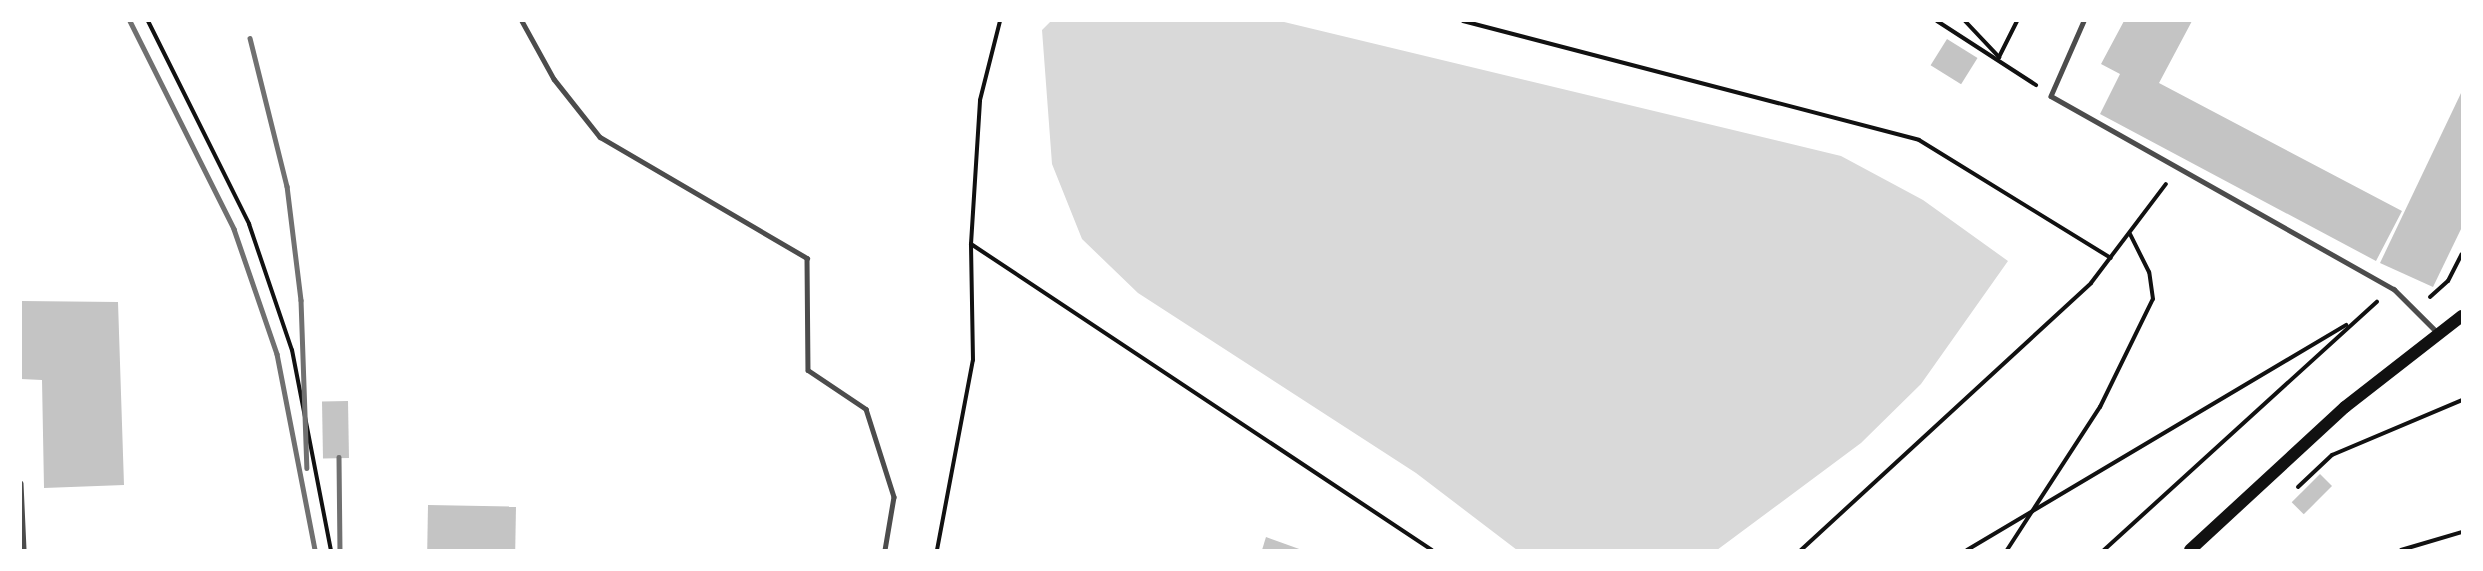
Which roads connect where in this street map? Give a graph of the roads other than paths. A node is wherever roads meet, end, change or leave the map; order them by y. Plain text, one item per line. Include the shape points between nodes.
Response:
1 (522, 21) edge
2 (2084, 21) edge
3 (2462, 316) edge
4 (2440, 334) junction
5 (21, 483) edge
6 (24, 550) edge
7 (885, 550) edge
8 (2190, 550) edge

1 - 7 lane via 554,79 600,137 807,258 808,370 866,409 894,497
2 - 4 lane via 2051,96 2394,289
3 - 4 main road
4 - 8 main road via 2345,407
5 - 6 lane

